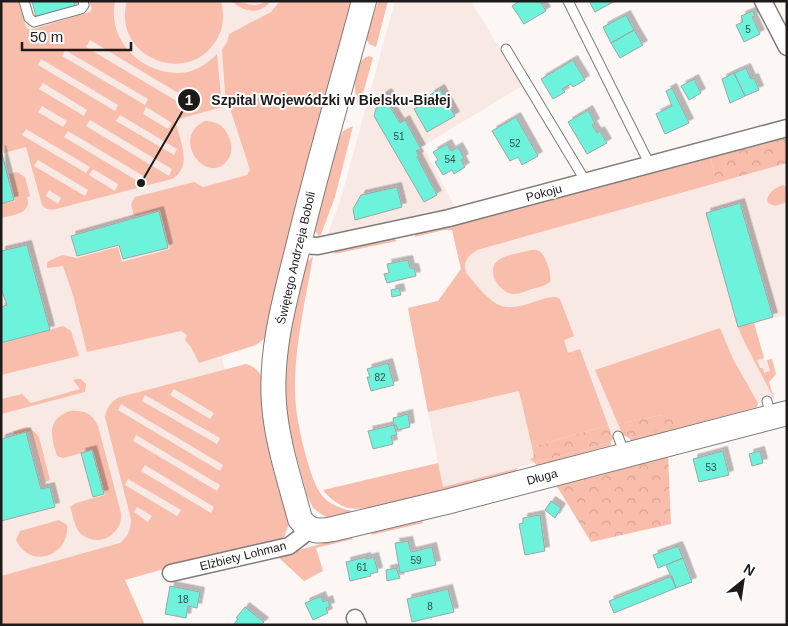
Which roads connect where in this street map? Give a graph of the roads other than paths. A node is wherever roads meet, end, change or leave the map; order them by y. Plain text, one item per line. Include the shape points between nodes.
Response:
1 (24, 1) edge
2 (83, 1) edge
3 (364, 1) edge
4 (568, 1) edge
5 (763, 1) edge
6 (787, 47) edge
7 (506, 49) dead end
8 (787, 128) edge
9 (650, 165) junction
10 (586, 182) junction
11 (298, 245) junction
12 (775, 410) edge
13 (304, 523) junction
14 (171, 573) dead end

1 - 2 lane via 29,18 34,22 81,10
3 - 11 street, Świętego Andrzeja Boboli
4 - 9 lane
5 - 6 street
7 - 10 lane
8 - 9 street, Pokoju
9 - 10 street, Pokoju
10 - 11 street, Pokoju via 430,222 318,246
11 - 13 street, Świętego Andrzeja Boboli via 278,330 274,382 276,421
12 - 13 street, Długa via 622,446 333,529 316,531
13 - 14 street, Elżbiety Lohman via 302,536 288,546

